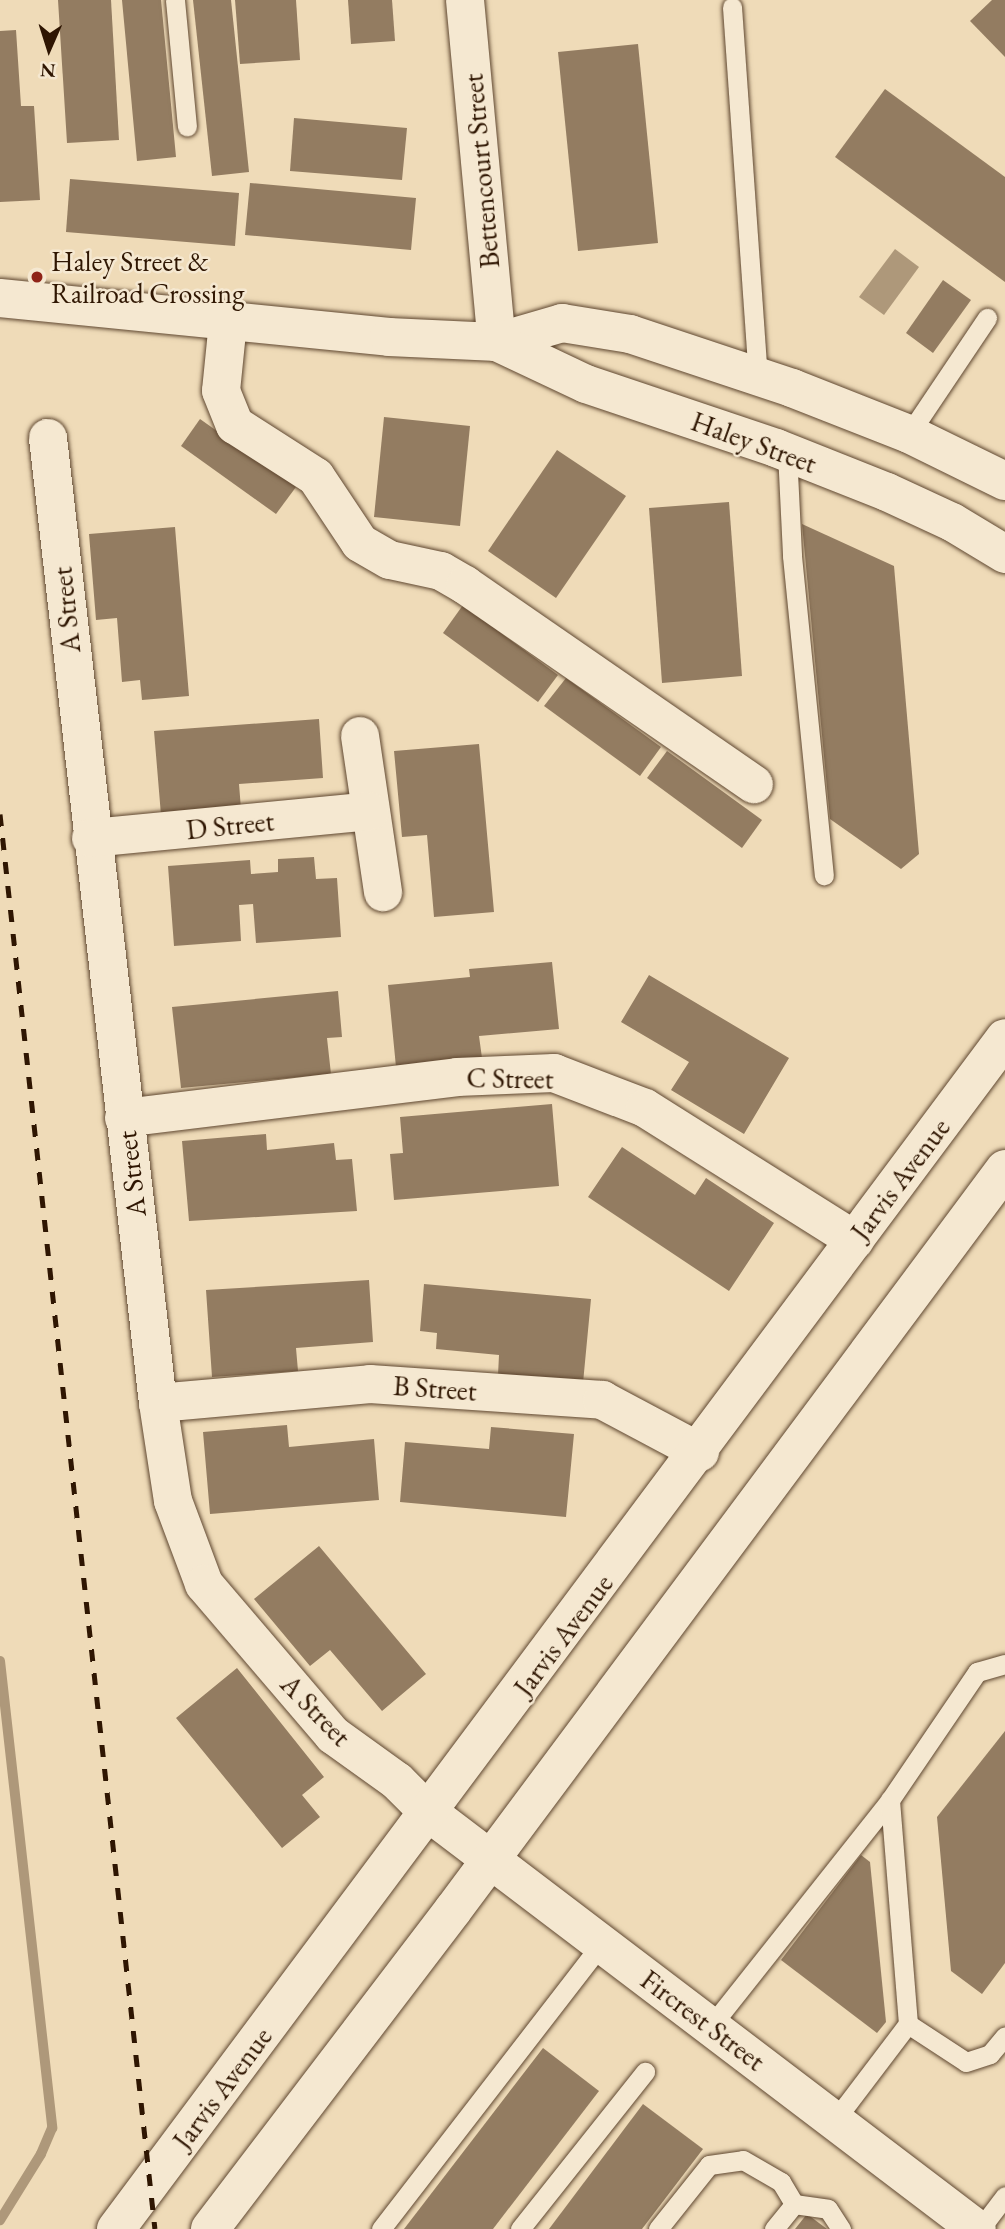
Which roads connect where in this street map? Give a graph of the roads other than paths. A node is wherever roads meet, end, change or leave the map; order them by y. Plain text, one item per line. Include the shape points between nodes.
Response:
1 (175, 0) edge
2 (465, 0) edge
3 (732, 7) dead end
4 (187, 126) dead end
5 (0, 298) edge
6 (986, 318) dead end
7 (228, 323) junction
8 (497, 341) junction
9 (758, 376) junction
10 (909, 434) junction
11 (48, 438) dead end
12 (787, 452) junction
13 (1005, 481) edge
14 (1005, 554) edge
15 (360, 736) dead end
16 (754, 784) dead end
17 (370, 811) junction
18 (91, 838) junction
19 (824, 875) dead end
20 (383, 892) dead end
21 (1005, 1038) edge
22 (124, 1118) junction
23 (1005, 1168) edge
24 (855, 1240) junction
25 (158, 1403) junction
26 (700, 1452) junction
27 (1005, 1664) edge
28 (890, 1800) junction
29 (428, 1812) junction
30 (491, 1858) junction
31 (602, 1943) junction
32 (908, 2024) junction
33 (710, 2026) junction
34 (1005, 2036) edge
35 (645, 2072) dead end
36 (835, 2120) junction
37 (1005, 2196) edge
38 (794, 2204) junction
39 (116, 2229) edge
40 (210, 2229) edge
41 (381, 2229) edge
42 (520, 2229) edge
43 (658, 2229) edge
44 (774, 2229) edge
45 (841, 2229) edge
46 (978, 2229) edge

1 - 4 lane
2 - 8 street, Bettencourt Street
3 - 9 lane
5 - 7 street, Haley Street
6 - 10 lane
7 - 8 street, Haley Street
7 - 16 street via 222,391 235,425 316,477 360,543 390,560 453,578
8 - 9 street, Haley Street via 562,323 630,334
8 - 12 street, Haley Street via 586,384
9 - 10 street, Haley Street
10 - 13 street, Haley Street
11 - 18 street, A Street
12 - 14 street, Haley Street via 952,522
12 - 19 lane via 792,556
15 - 17 street
17 - 18 street, D Street
17 - 20 street
18 - 22 street, A Street
21 - 24 street, Jarvis Avenue
22 - 24 street, C Street via 457,1077 554,1073 645,1108
22 - 25 street, A Street
23 - 30 street
24 - 26 street, Jarvis Avenue
25 - 26 street, B Street via 370,1384 602,1400
25 - 29 street, A Street via 173,1501 204,1584 333,1735 397,1781
26 - 29 street, Jarvis Avenue
27 - 28 lane via 977,1672
28 - 32 lane
28 - 33 lane
29 - 30 street, Fircrest Street
29 - 39 street, Jarvis Avenue
30 - 31 street, Fircrest Street
30 - 40 street
31 - 33 street, Fircrest Street
31 - 41 lane
32 - 34 lane via 966,2062 990,2054
32 - 36 lane
33 - 36 street, Fircrest Street
35 - 42 lane
36 - 46 street, Fircrest Street
37 - 46 lane
38 - 43 lane via 781,2182 743,2160 709,2165
38 - 44 lane
38 - 45 lane via 828,2208

